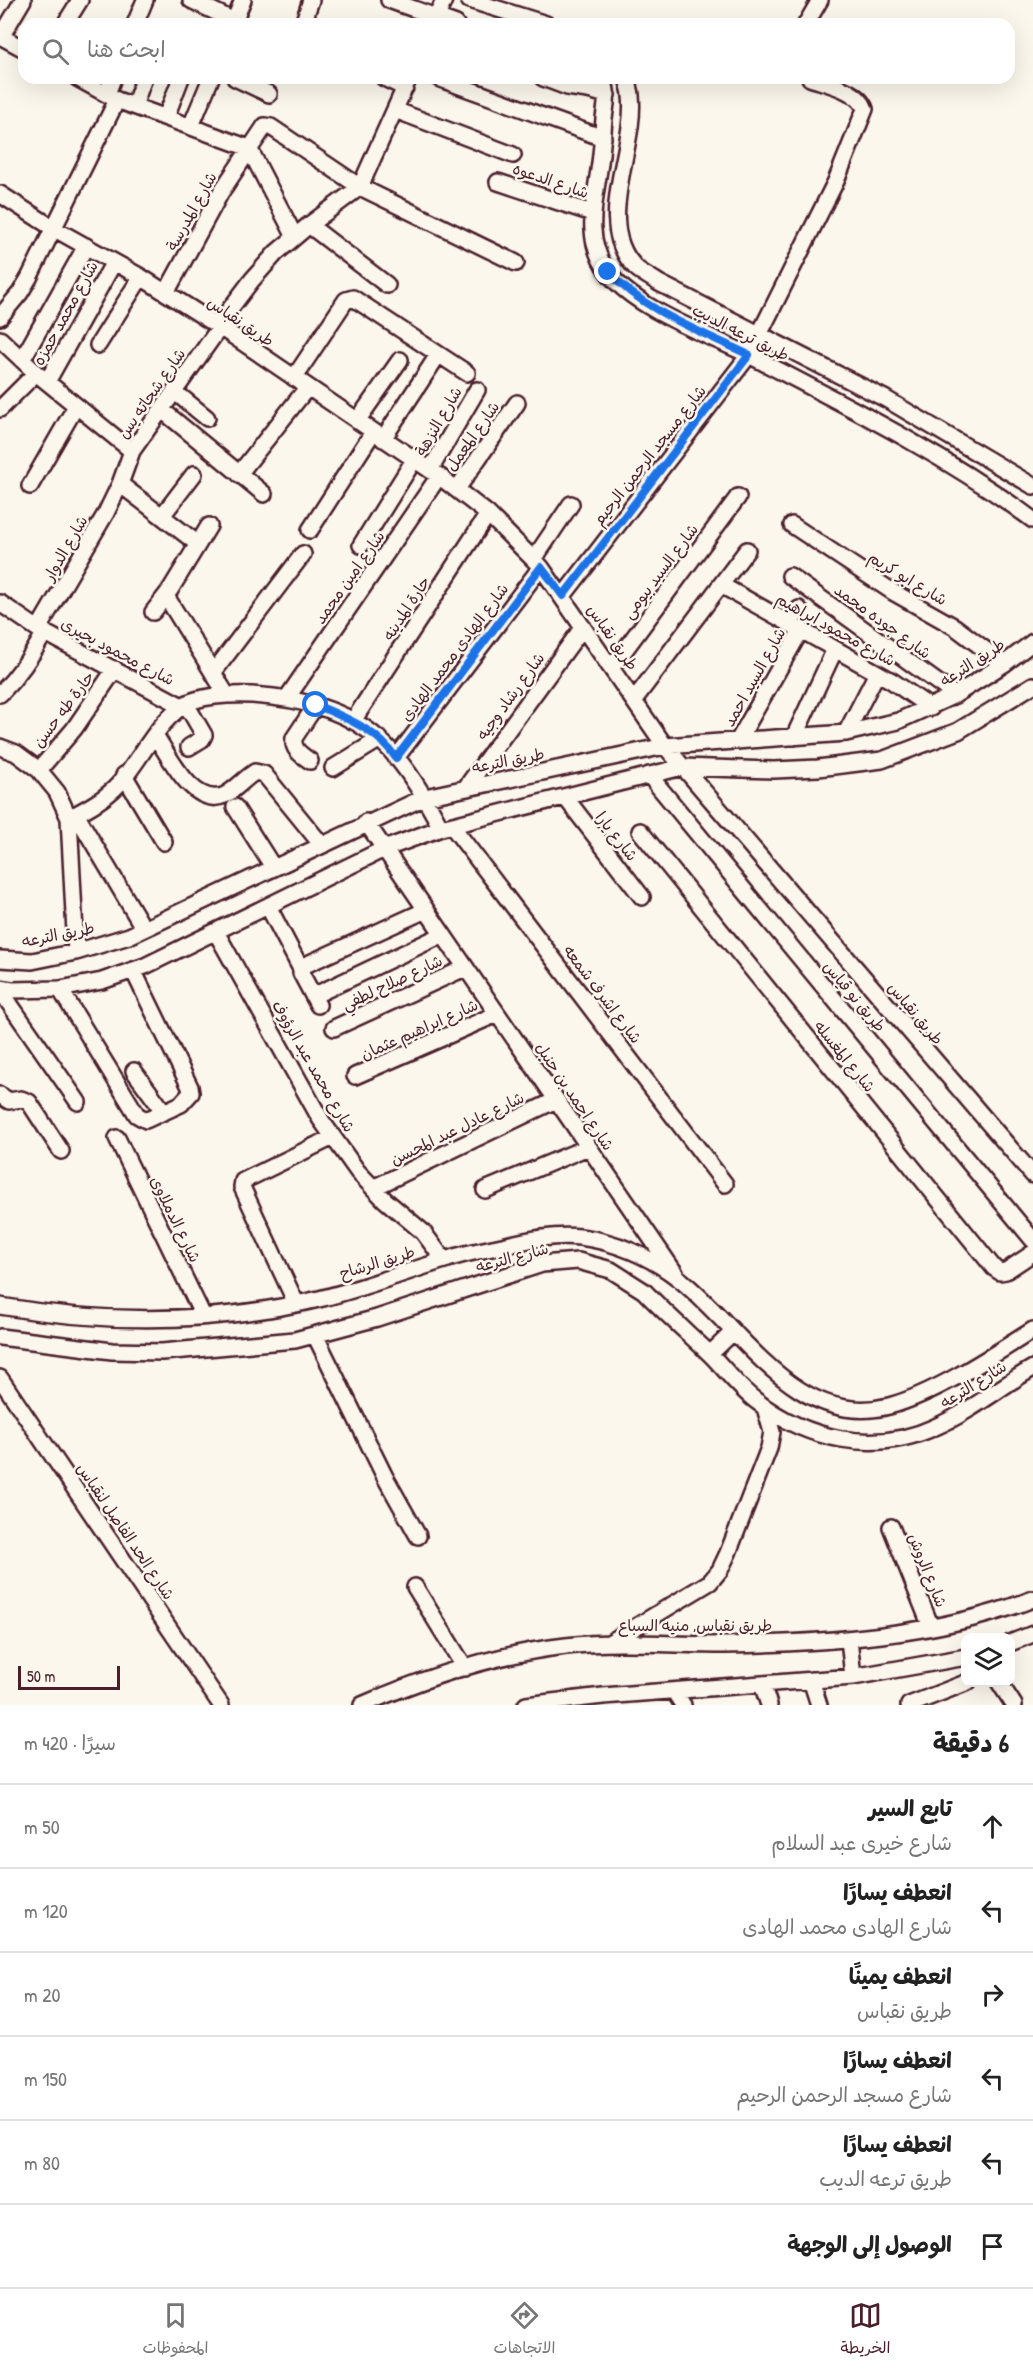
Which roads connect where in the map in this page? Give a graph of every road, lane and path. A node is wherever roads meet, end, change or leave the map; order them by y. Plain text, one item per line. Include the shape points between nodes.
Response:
1 (23, 0) edge
2 (80, 0) edge
3 (145, 0) edge
4 (191, 0) edge
5 (243, 0) edge
6 (311, 0) edge
7 (389, 0) edge
8 (470, 0) edge
9 (820, 0) edge
10 (438, 13) edge
11 (69, 18) edge
12 (138, 18) edge
13 (225, 18) edge
14 (236, 18) edge
15 (305, 18) edge
16 (527, 18) edge
17 (810, 18) edge
18 (1, 37) edge
19 (18, 46) edge
20 (88, 84) edge
21 (113, 84) edge
22 (142, 84) edge
23 (179, 84) edge
24 (208, 84) edge
25 (248, 84) edge
26 (407, 84) edge
27 (454, 84) edge
28 (559, 84) edge
29 (604, 84) edge
30 (629, 84) edge
31 (824, 84) edge
32 (269, 94) dead end
33 (607, 95) junction
34 (112, 97) junction
35 (134, 106) junction
36 (395, 110) junction
37 (166, 117) junction
38 (191, 126) junction
39 (603, 138) junction
40 (249, 148) junction
41 (513, 155) dead end
42 (498, 182) dead end
43 (360, 187) junction
44 (0, 195) edge
45 (592, 213) junction
46 (309, 225) junction
47 (53, 228) junction
48 (295, 237) junction
49 (86, 246) junction
50 (114, 262) junction
51 (516, 263) dead end
52 (141, 277) junction
53 (387, 285) dead end
54 (166, 293) junction
55 (0, 316) edge
56 (218, 327) junction
57 (760, 335) junction
58 (0, 339) edge
59 (98, 345) dead end
60 (750, 353) junction
61 (438, 355) junction
62 (22, 360) junction
63 (400, 360) dead end
64 (467, 374) dead end
65 (42, 376) junction
66 (294, 378) junction
67 (308, 388) junction
68 (477, 390) dead end
69 (175, 392) junction
70 (517, 403) dead end
71 (76, 406) junction
72 (0, 409) edge
73 (162, 410) junction
74 (207, 418) dead end
75 (357, 421) junction
76 (378, 436) junction
77 (132, 451) junction
78 (414, 460) junction
79 (435, 473) junction
80 (194, 474) dead end
81 (239, 474) junction
82 (120, 484) junction
83 (30, 486) dead end
84 (1033, 486) edge
85 (457, 489) junction
86 (264, 494) dead end
87 (738, 497) dead end
88 (571, 504) dead end
89 (488, 514) junction
90 (162, 516) junction
91 (1033, 520) edge
92 (792, 525) dead end
93 (209, 526) dead end
94 (310, 530) dead end
95 (198, 544) junction
96 (361, 545) dead end
97 (747, 550) dead end
98 (303, 554) dead end
99 (537, 563) junction
100 (790, 576) dead end
101 (721, 585) junction
102 (166, 596) junction
103 (563, 596) junction
104 (0, 603) edge
105 (799, 609) dead end
106 (153, 612) dead end
107 (583, 627) junction
108 (795, 627) junction
109 (41, 631) junction
110 (1033, 642) edge
111 (835, 649) junction
112 (1004, 664) junction
113 (612, 667) junction
114 (115, 669) junction
115 (213, 673) junction
116 (877, 673) junction
117 (1033, 685) edge
118 (0, 694) edge
119 (226, 694) junction
120 (955, 695) junction
121 (287, 698) junction
122 (634, 700) junction
123 (184, 705) junction
124 (316, 705) junction
125 (931, 708) junction
126 (353, 721) junction
127 (846, 733) junction
128 (155, 735) junction
129 (794, 737) junction
130 (380, 739) junction
131 (738, 741) junction
132 (665, 746) junction
133 (0, 747) edge
134 (189, 747) dead end
135 (396, 758) junction
136 (310, 761) dead end
137 (682, 767) junction
138 (333, 768) dead end
139 (39, 770) junction
140 (124, 776) junction
141 (649, 776) junction
142 (467, 786) junction
143 (425, 797) junction
144 (565, 797) junction
145 (235, 807) dead end
146 (73, 816) junction
147 (366, 822) junction
148 (447, 827) junction
149 (640, 831) dead end
150 (164, 842) dead end
151 (321, 844) junction
152 (384, 849) junction
153 (273, 867) junction
154 (642, 897) dead end
155 (268, 906) junction
156 (426, 910) junction
157 (144, 929) junction
158 (216, 932) junction
159 (442, 935) junction
160 (76, 952) junction
161 (0, 959) edge
162 (465, 968) junction
163 (301, 969) junction
164 (133, 970) junction
165 (0, 989) edge
166 (60, 989) junction
167 (497, 1014) junction
168 (334, 1028) dead end
169 (134, 1071) dead end
170 (355, 1076) dead end
171 (0, 1095) edge
172 (556, 1100) junction
173 (78, 1102) dead end
174 (159, 1114) junction
175 (333, 1137) junction
176 (117, 1138) dead end
177 (588, 1147) junction
178 (61, 1151) dead end
179 (1033, 1175) edge
180 (725, 1184) dead end
181 (374, 1188) junction
182 (485, 1190) dead end
183 (1033, 1240) edge
184 (1033, 1253) edge
185 (444, 1260) junction
186 (678, 1278) junction
187 (296, 1303) junction
188 (0, 1306) edge
189 (203, 1316) junction
190 (1033, 1330) edge
191 (315, 1335) junction
192 (0, 1337) edge
193 (722, 1343) junction
194 (1033, 1368) edge
195 (0, 1378) edge
196 (765, 1408) junction
197 (891, 1527) dead end
198 (418, 1536) dead end
199 (415, 1587) dead end
200 (1033, 1599) edge
201 (932, 1627) junction
202 (1033, 1634) edge
203 (849, 1639) junction
204 (1015, 1641) edge
205 (609, 1643) junction
206 (961, 1658) edge
207 (465, 1668) junction
208 (853, 1677) junction
209 (811, 1680) junction
210 (762, 1684) junction
211 (961, 1686) edge
212 (1002, 1687) edge
213 (667, 1691) junction
214 (221, 1705) edge
215 (362, 1705) edge
216 (526, 1705) edge
217 (648, 1705) edge
218 (683, 1705) edge
219 (769, 1705) edge
220 (819, 1705) edge
221 (909, 1705) edge
222 (1014, 1705) edge

1 - 18 street
2 - 11 street
3 - 12 street
4 - 13 street
5 - 14 street
6 - 15 street
7 - 10 street
8 - 16 street
9 - 17 street
18 - 19 street
20 - 34 street
21 - 34 street
22 - 35 street
23 - 37 street
24 - 38 street
25 - 32 street
26 - 36 street
27 - 39 street
28 - 33 street
29 - 33 street, طريق ترعه الديب
30 - 57 street, طريق ترعه الديب via 632,96 617,207 617,231 625,252 636,267 660,284
31 - 57 street, شارع مسجد الرحمن الرحيم via 858,98 863,103 864,115
33 - 39 street, طريق ترعه الديب
34 - 35 street
34 - 47 street
35 - 37 street
36 - 41 street
36 - 43 street
37 - 38 street
38 - 40 street
39 - 45 street, طريق ترعه الديب
40 - 43 street, شارع المدرسة via 263,127 268,126
40 - 48 street
40 - 54 street, شارع المدرسة
42 - 45 street, شارع الدعوه
43 - 46 street, شارع شحاته يس
43 - 51 street
44 - 47 street, طريق نقباس
45 - 60 street, طريق ترعه الديب via 597,252 608,272 625,290 645,304
46 - 48 street, شارع شحاته يس
46 - 53 street
47 - 49 street, طريق نقباس
47 - 55 street via 20,293
48 - 56 street, شارع شحاته يس via 252,280
49 - 50 street, طريق نقباس
49 - 62 street
50 - 52 street, طريق نقباس
50 - 65 street, شارع محمد حمزه
52 - 54 street, طريق نقباس
52 - 59 street
54 - 56 street, طريق نقباس
56 - 66 street, طريق نقباس
56 - 69 street, شارع شحاته يس
57 - 60 street, شارع مسجد الرحمن الرحيم
57 - 84 street, طريق ترعه الديب via 886,399
58 - 62 street
60 - 91 street, طريق ترعه الديب via 945,461
60 - 103 street, شارع مسجد الرحمن الرحيم
61 - 64 street
61 - 66 street via 356,300 346,300
61 - 76 street
62 - 65 street
63 - 75 street
65 - 71 street
65 - 72 street, شارع محمد حمزه
66 - 67 street, طريق نقباس
67 - 75 street, طريق نقباس
67 - 81 street
68 - 79 street, شارع النزهة
69 - 73 street, شارع شحاته يس
69 - 74 street
70 - 85 street, شارع المعمل
71 - 77 street
71 - 83 street
73 - 77 street, شارع شحاته يس
73 - 81 street
75 - 76 street, طريق نقباس
76 - 78 street, طريق نقباس
76 - 94 street
77 - 82 street, شارع شحاته يس
78 - 79 street, طريق نقباس
78 - 96 street
79 - 85 street, طريق نقباس
79 - 121 street, شارع امين محمد
80 - 90 street
81 - 86 street
82 - 90 street
82 - 109 street, شارع الدوار
85 - 89 street, طريق نقباس
87 - 113 street, شارع السيد بيومى
88 - 99 street, شارع الهادى محمد الهادى
89 - 99 street, طريق نقباس
89 - 126 street, حارة المدينه
90 - 95 street
92 - 112 street, شارع ابو كريم via 893,592 955,627
93 - 95 street
95 - 102 street
97 - 101 street
98 - 115 street
99 - 103 street, طريق نقباس
99 - 135 street, شارع الهادى محمد الهادى
100 - 120 street, شارع جوده محمد
101 - 108 street, شارع محمود ابراهيم
101 - 122 street
102 - 106 street
102 - 115 street
103 - 107 street, طريق نقباس
104 - 109 street, شارع محمود بحيرى
105 - 108 street
107 - 113 street, طريق نقباس
107 - 142 street, شارع رشاد وجيه
108 - 111 street, شارع محمود ابراهيم
108 - 131 street, شارع السيد احمد
109 - 114 street, شارع محمود بحيرى
109 - 118 street, شارع الدوار via 27,663
110 - 112 street, طريق الترعه
111 - 116 street, شارع محمود ابراهيم
111 - 129 street
112 - 120 street, طريق الترعه
113 - 122 street, طريق نقباس
114 - 123 street, شارع محمود بحيرى
114 - 139 street, حارة طه حسن via 74,729
115 - 119 street
116 - 125 street, شارع محمود ابراهيم
116 - 127 street
117 - 137 street via 958,731 882,760 774,770
119 - 121 street, شارع اشرف شمعه
119 - 123 street, شارع اشرف شمعه
120 - 125 street, طريق الترعه
121 - 124 street, شارع اشرف شمعه
122 - 132 street, طريق نقباس
123 - 128 street
123 - 134 street via 204,735
124 - 126 street, شارع اشرف شمعه
124 - 136 street via 293,744
125 - 127 street, طريق الترعه via 898,721
126 - 130 street, شارع اشرف شمعه
127 - 129 street, طريق الترعه
128 - 140 street
128 - 151 street via 195,791 202,795 225,795 255,771 264,774
129 - 131 street, طريق الترعه
130 - 135 street, شارع اشرف شمعه
130 - 138 street
131 - 132 street, طريق الترعه
132 - 137 street, طريق نقباس
132 - 142 street, طريق الترعه
133 - 139 street
135 - 143 street, شارع اشرف شمعه
137 - 141 street
137 - 179 street, طريق نقباس
139 - 146 street
140 - 146 street via 109,792
140 - 150 street
141 - 144 street
141 - 183 street, طريق نو قياس
142 - 143 street, طريق الترعه
143 - 147 street, طريق الترعه
143 - 148 street, شارع اشرف شمعه
144 - 148 street
144 - 154 street, شارع يارا
145 - 153 street
146 - 157 street
146 - 160 street
147 - 151 street, طريق الترعه
147 - 152 street, شارع احمد بن حنبل
148 - 152 street
148 - 180 street, شارع اشرف شمعه
149 - 184 street, شارع المغسله via 994,1268 1006,1271
151 - 153 street, طريق الترعه
152 - 155 street
152 - 156 street, شارع احمد بن حنبل
153 - 157 street, طريق الترعه
155 - 158 street
155 - 163 street
156 - 159 street, شارع احمد بن حنبل
156 - 163 street
157 - 160 street, طريق الترعه
158 - 164 street
158 - 175 street, شارع محمد عبد الرؤوف
159 - 162 street, شارع احمد بن حنبل
159 - 163 street via 315,1001
160 - 161 street, طريق الترعه via 32,961
162 - 167 street, شارع احمد بن حنبل
162 - 168 street, شارع صلاح لطفي
164 - 166 street
164 - 174 street via 190,1087 187,1099
165 - 166 street
165 - 173 street
166 - 174 street via 137,1115 146,1120
167 - 170 street, شارع ابراهيم عثمان
167 - 172 street, شارع احمد بن حنبل
169 - 174 street
171 - 178 street via 9,1101 29,1102
172 - 177 street, شارع احمد بن حنبل
172 - 181 street, شارع عادل عبد المحسن
175 - 181 street, شارع محمد عبد الرؤوف
175 - 187 street via 243,1181 242,1187
176 - 189 street, شارع الدملاوى
177 - 182 street
177 - 186 street, شارع احمد بن حنبل
181 - 185 street, شارع محمد عبد الرؤوف via 423,1232
185 - 186 street, طريق الرشاح via 553,1237 580,1237 618,1246
185 - 187 street, طريق الرشاح
186 - 193 street, طريق الرشاح
187 - 189 street, طريق الرشاح
188 - 189 street, طريق الرشاح via 99,1318
190 - 193 street, شارع الترعه via 923,1394 887,1407 853,1409 826,1404 787,1383 756,1356
191 - 192 street, شارع الترعه via 255,1345 162,1352 112,1352
191 - 193 street, شارع الترعه via 542,1264 578,1261 627,1278
191 - 198 street
193 - 196 street, شارع الترعه via 753,1399
194 - 196 street, شارع الترعه via 935,1427 898,1439 851,1442 827,1437
195 - 214 street, شارع الحد الفاصل لنقباس
196 - 205 street via 772,1432 770,1448 720,1570 710,1581
197 - 201 street, شارع الروش
199 - 207 street
200 - 201 street, طريق نقباس, منيه السباع via 1005,1610
201 - 203 street, طريق نقباس, منيه السباع
202 - 204 street
203 - 205 street, طريق نقباس, منيه السباع via 724,1645
203 - 208 street
205 - 207 street, طريق نقباس, منيه السباع via 524,1653
206 - 208 street
207 - 215 street, طريق نقباس, منيه السباع
208 - 209 street
209 - 210 street
209 - 220 street
210 - 213 street
210 - 219 street
211 - 221 street
212 - 222 street
213 - 216 street
213 - 217 street
213 - 218 street

